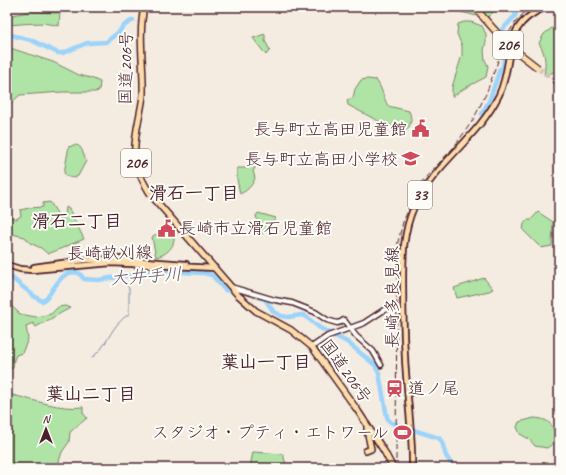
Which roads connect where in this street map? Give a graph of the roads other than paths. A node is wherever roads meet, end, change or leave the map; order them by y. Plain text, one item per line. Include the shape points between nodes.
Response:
1 (144, 7) edge
2 (477, 7) edge
3 (546, 7) edge
4 (538, 67) tunnel mouth
5 (7, 264) edge
6 (214, 267) junction
7 (231, 287) junction
8 (400, 308) junction
9 (350, 328) junction
10 (312, 347) junction
11 (381, 365) dead end
12 (367, 426) junction
13 (376, 440) junction
14 (369, 450) junction
15 (384, 451) junction
16 (393, 468) edge
17 (412, 468) edge

1 - 6 highway, 国道206号 / 206 via 141,20 143,96 135,139 138,173 151,195
2 - 4 highway, 206, bridge via 508,42
3 - 8 main road, 長崎多良見線 / 33 via 531,14 517,28 512,38 499,95 485,119 425,187 414,208 403,249
5 - 6 main road, 長崎畝刈線 via 32,267 117,259
6 - 7 highway, 国道206号 / 206
7 - 9 main road via 275,300 292,302 325,319 337,323 344,320
7 - 10 highway, 国道206号 / 206 via 256,311 291,330
8 - 9 main road, bridge via 384,310 371,320
8 - 17 main road, 長崎多良見線 / 33
9 - 10 main road via 328,336
9 - 11 main road via 373,351
10 - 12 highway, 国道206号 / 206
12 - 13 highway, 国道206号 / 206
12 - 14 highway
13 - 14 highway via 375,448
13 - 15 highway, 国道206号 / 206
14 - 15 highway
15 - 16 highway, 国道206号 / 206

